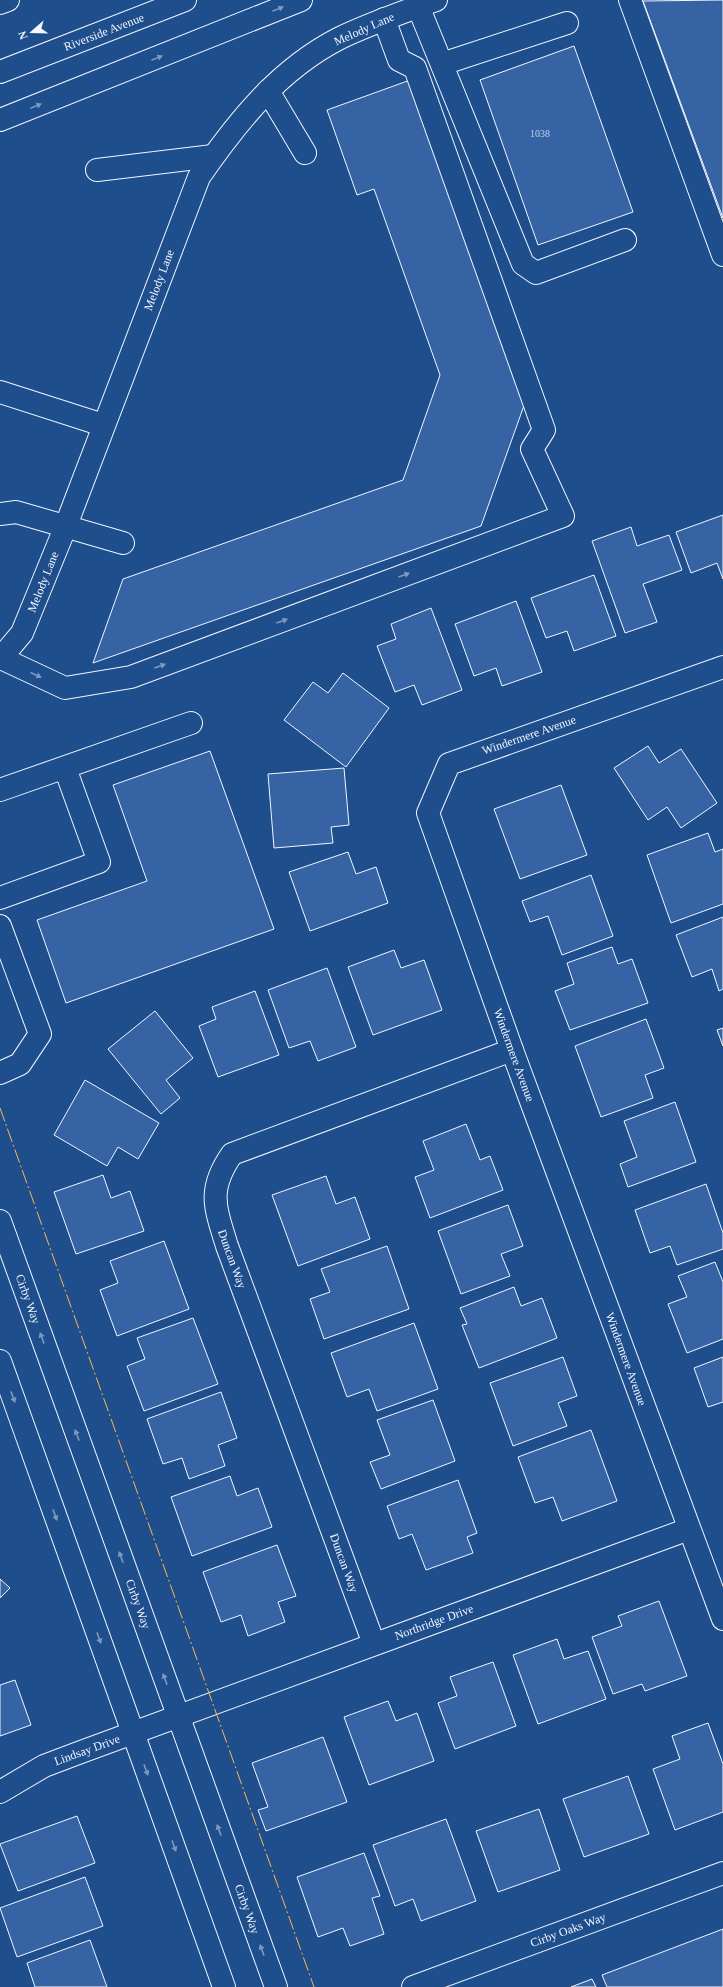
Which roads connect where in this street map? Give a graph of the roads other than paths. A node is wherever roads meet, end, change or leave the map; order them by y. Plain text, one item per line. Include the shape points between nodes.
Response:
1 (8, 0) edge
2 (185, 0) edge
3 (301, 0) edge
4 (630, 0) edge
5 (0, 3) edge
6 (427, 3) edge
7 (384, 19) junction
8 (567, 23) dead end
9 (442, 64) junction
10 (0, 72) edge
11 (268, 90) junction
12 (0, 120) edge
13 (305, 153) dead end
14 (213, 156) junction
15 (97, 170) dead end
16 (625, 240) dead end
17 (723, 255) edge
18 (0, 392) edge
19 (103, 425) junction
20 (0, 514) edge
21 (65, 528) junction
22 (123, 542) dead end
23 (1, 659) edge
24 (723, 667) edge
25 (191, 723) dead end
26 (65, 768) junction
27 (0, 790) edge
28 (0, 898) edge
29 (0, 926) edge
30 (512, 1050) junction
31 (0, 1074) edge
32 (0, 1221) edge
33 (4, 1243) edge
34 (0, 1361) edge
35 (689, 1529) junction
36 (723, 1619) edge
37 (374, 1644) junction
38 (178, 1716) junction
39 (133, 1733) junction
40 (0, 1792) edge
41 (723, 1873) edge
42 (224, 1987) edge
43 (276, 1987) edge
44 (413, 1987) edge

1 - 5 main road
2 - 10 main road, Riverside Avenue
12 -> 3 main road
4 - 17 main road
6 - 7 main road, Melody Lane
6 - 9 main road
7 - 11 main road, Melody Lane via 339,39 302,62
23 -> 7 main road via 65,688 131,677 563,516 532,449 544,430 415,68 399,60
8 - 9 main road
9 - 16 main road via 523,264 536,273
11 - 13 main road
11 - 14 main road, Melody Lane via 231,130
14 - 15 main road
14 - 19 main road, Melody Lane via 199,177
18 - 19 main road
19 - 21 main road, Melody Lane
20 - 21 main road via 16,512
21 - 22 main road
21 - 23 main road, Melody Lane via 22,633
24 - 30 main road, Windermere Avenue via 449,764 428,813
25 - 26 main road
26 - 27 main road
26 - 28 main road via 99,862
29 - 31 main road via 40,1034 20,1064
30 - 35 main road, Windermere Avenue
30 - 37 main road, Duncan Way via 232,1154 220,1171 214,1195 218,1220 227,1246
32 - 33 main road, Cirby Way
38 -> 33 main road, Cirby Way
34 -> 39 main road
35 - 36 main road, Windermere Avenue
35 - 37 main road, Northridge Drive
37 - 38 main road, Northridge Drive
38 - 39 main road, Lindsay Drive
43 -> 38 main road, Cirby Way
39 - 40 main road, Lindsay Drive via 44,1766
39 -> 42 main road
41 - 44 main road, Cirby Oaks Way

